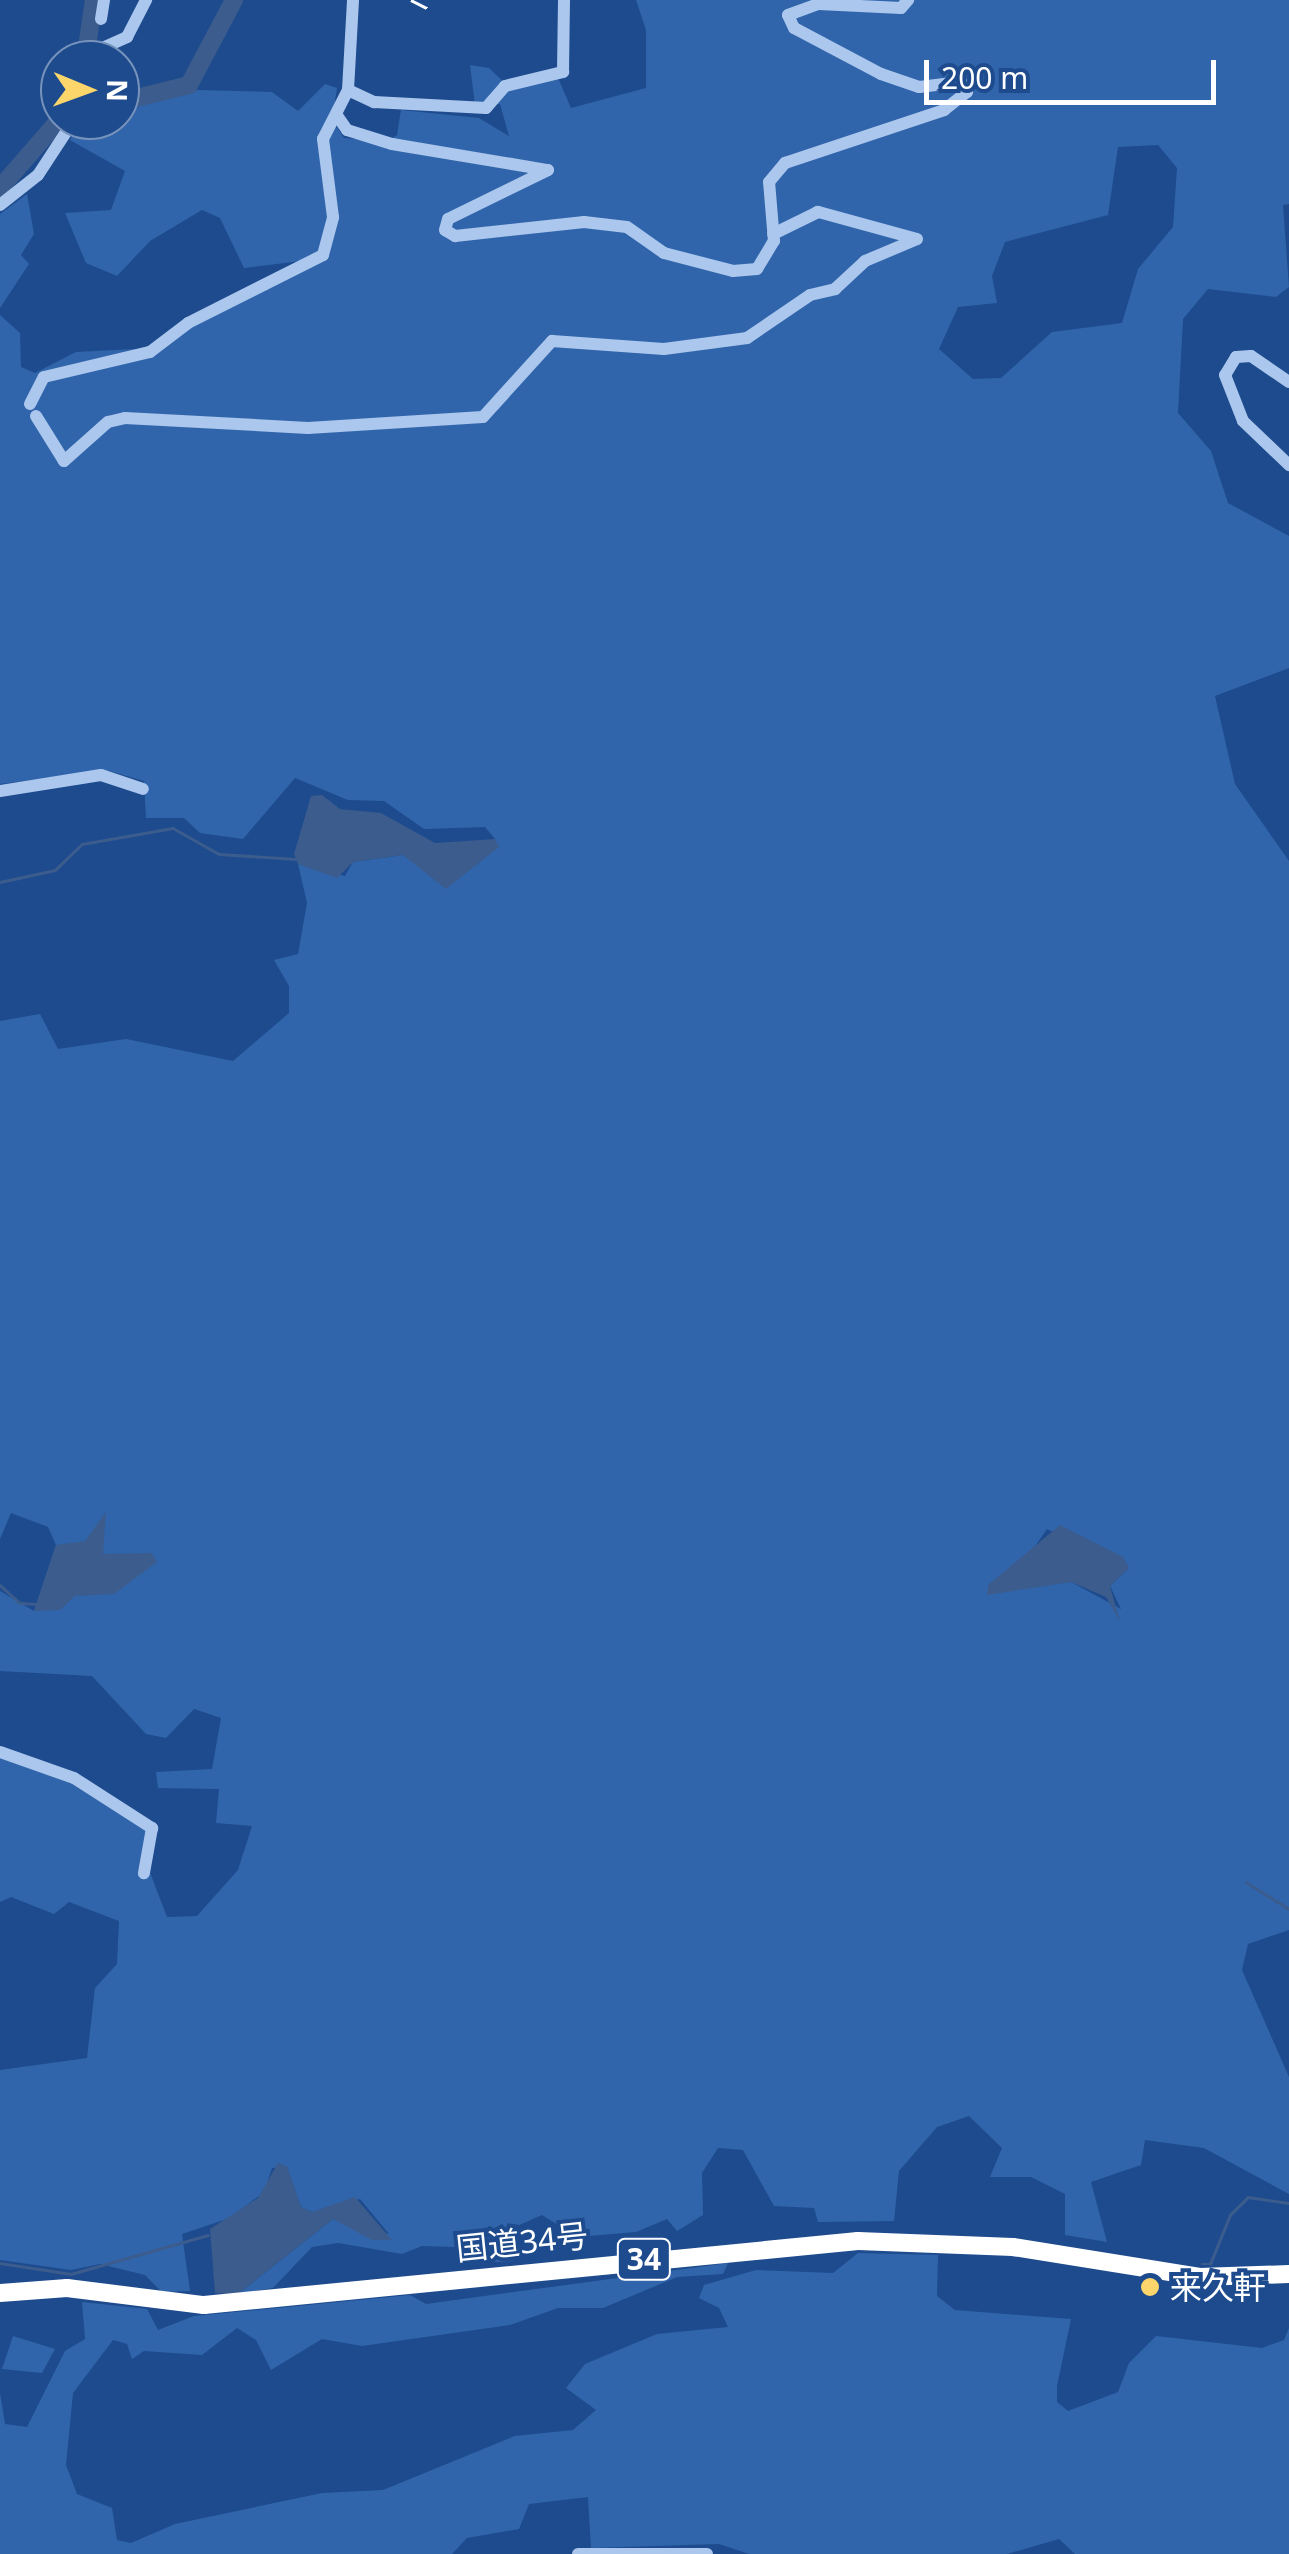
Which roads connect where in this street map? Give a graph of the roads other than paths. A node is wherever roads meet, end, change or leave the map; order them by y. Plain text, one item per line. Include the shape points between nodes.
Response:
1 (104, 0) edge
2 (146, 0) edge
3 (353, 0) edge
4 (564, 0) edge
5 (908, 0) edge
6 (102, 18) dead end
7 (120, 40) edge
8 (348, 90) junction
9 (338, 117) junction
10 (61, 140) edge
11 (0, 205) edge
12 (774, 234) junction
13 (1289, 382) edge
14 (1289, 464) edge
15 (143, 789) dead end
16 (0, 792) edge
17 (0, 1752) edge
18 (144, 1873) dead end
19 (1289, 2274) edge
20 (0, 2293) edge
21 (578, 2554) edge
22 (707, 2554) edge

1 - 6 street
2 - 7 street
3 - 8 street
4 - 8 street via 563,72 505,86 486,108 374,102
5 - 12 street via 901,8 819,4 788,14 794,28 881,74 919,87 961,82 967,92 944,110 785,163 770,182
8 - 9 street
9 - 12 street via 348,130 392,144 548,170 448,219 445,230 454,236 537,222 627,227 664,253 733,271 765,265
9 - 12 street via 323,139 332,179 331,238 312,266 208,311 150,352 44,377 33,410 64,461 108,422 126,418 308,428 483,417 552,341 664,349 746,338 810,295 835,289 865,261 917,239 818,212
10 - 11 street via 38,176
13 - 14 street via 1251,356 1236,357 1225,374 1242,422
15 - 16 street via 101,776
17 - 18 street via 74,1778 152,1828
19 - 20 highway, 国道34号 / 34 via 1200,2277 1013,2248 858,2241 204,2305 67,2288
21 - 22 street

